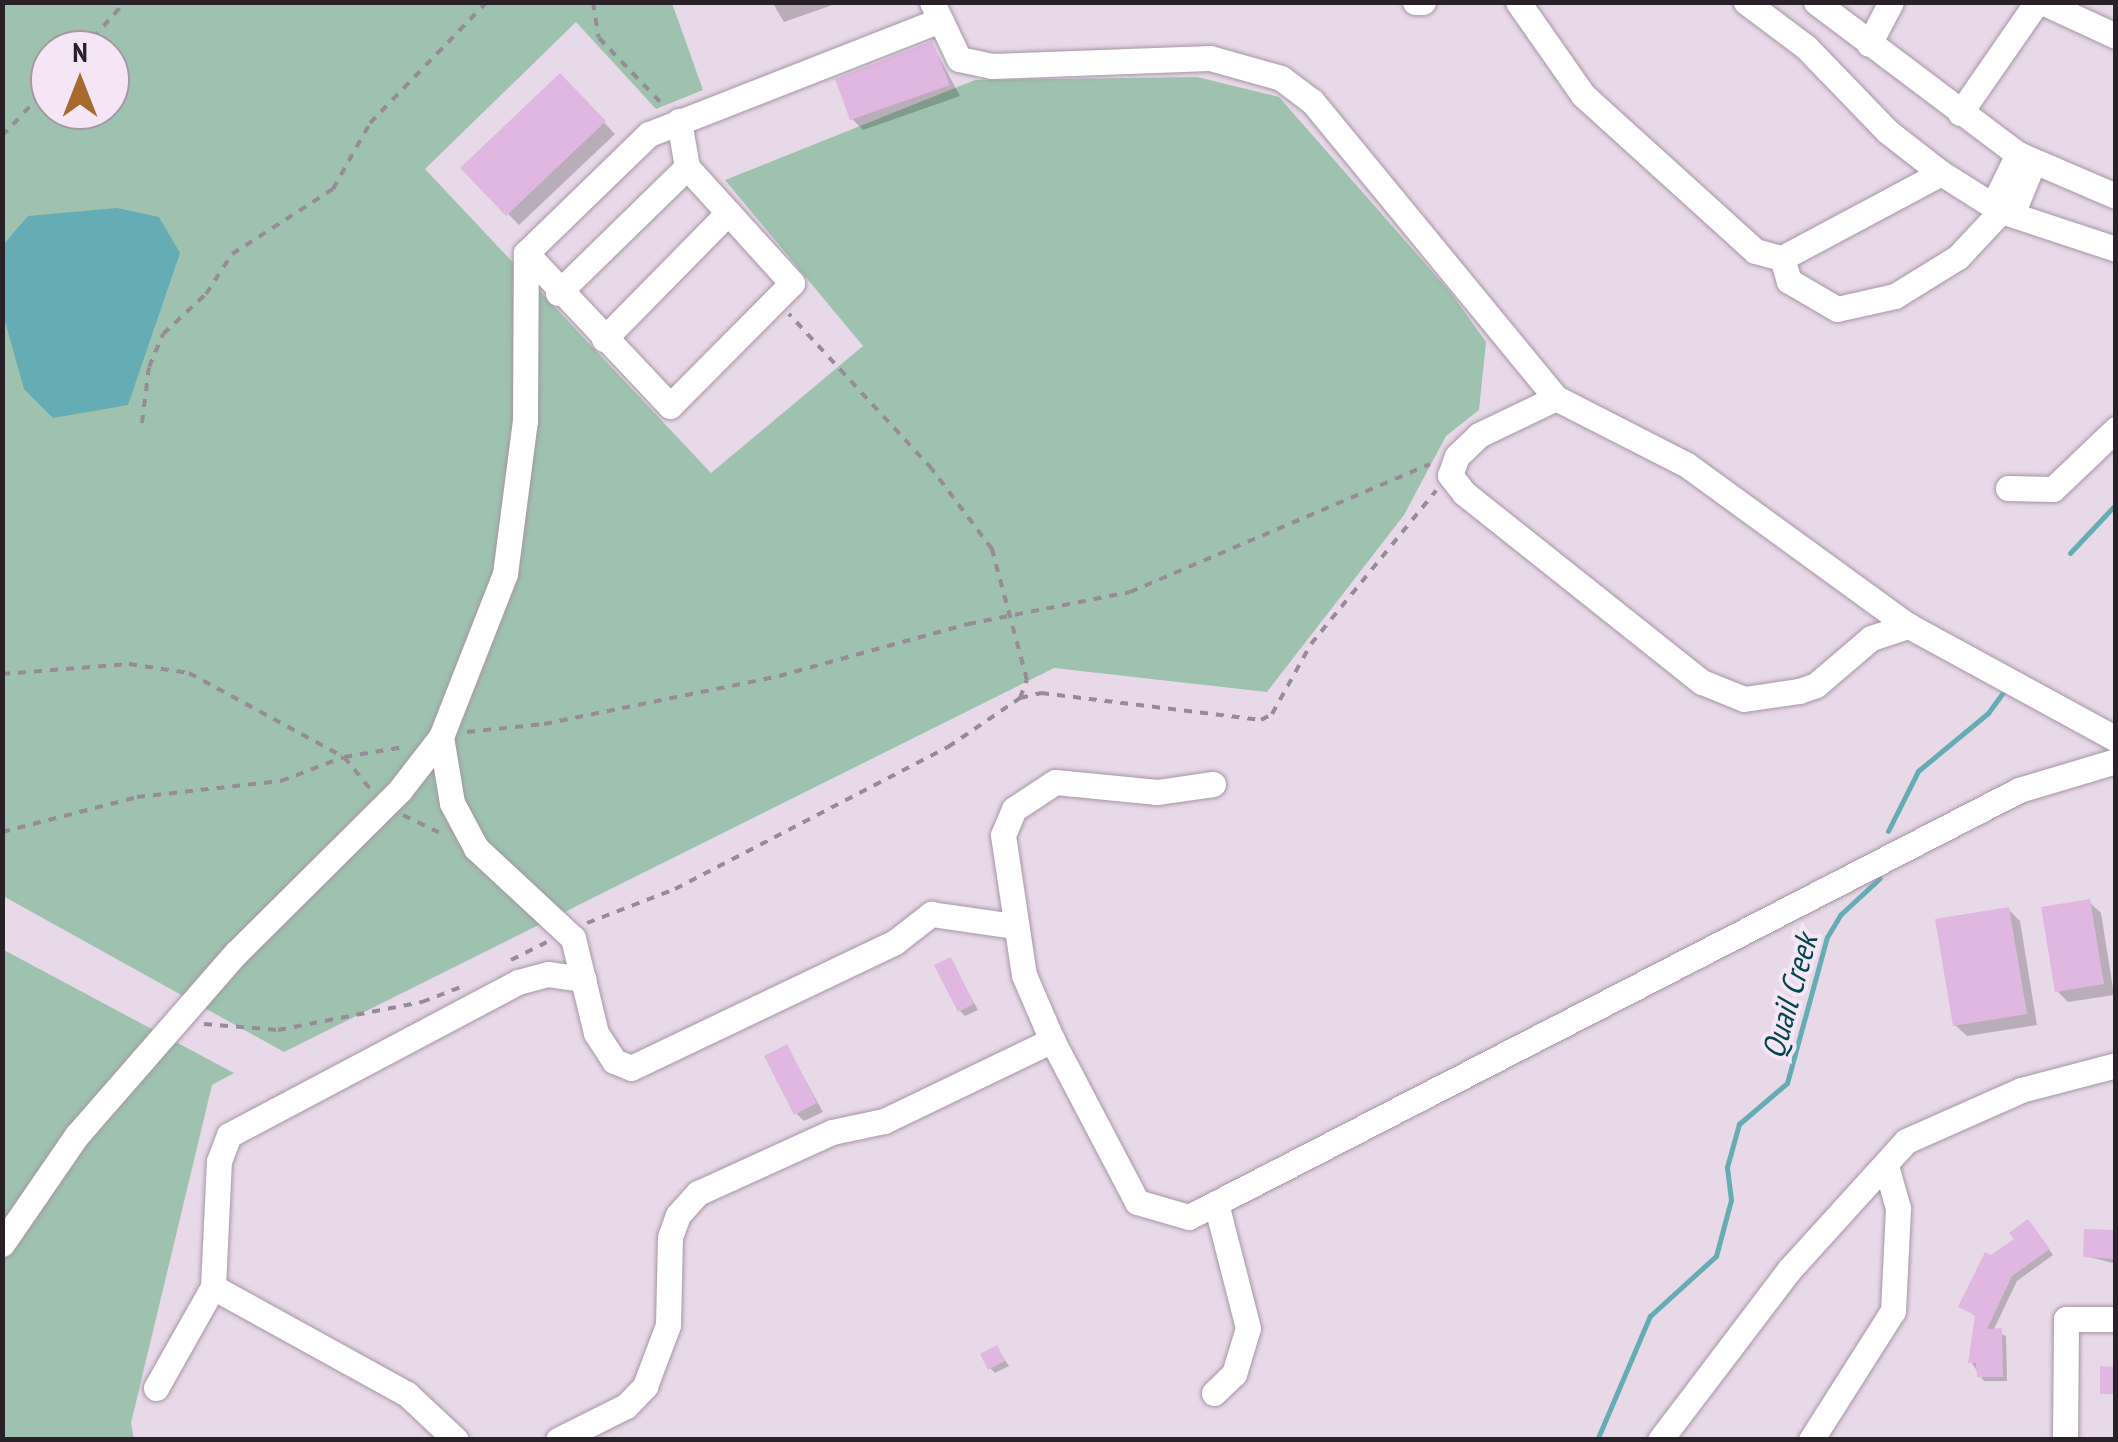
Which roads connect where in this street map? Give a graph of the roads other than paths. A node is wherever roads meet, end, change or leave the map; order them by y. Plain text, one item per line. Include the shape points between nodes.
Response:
1 (1415, 2) edge
2 (1423, 2) edge
3 (1518, 2) edge
4 (1746, 2) edge
5 (1816, 2) edge
6 (1891, 2) edge
7 (2040, 2) edge
8 (935, 12) edge
9 (2116, 36) edge
10 (1869, 44) junction
11 (1960, 113) junction
12 (680, 121) junction
13 (2025, 159) junction
14 (687, 167) junction
15 (1941, 173) junction
16 (2116, 196) edge
17 (2001, 211) junction
18 (728, 213) junction
19 (2116, 249) edge
20 (526, 253) junction
21 (1782, 258) junction
22 (558, 293) junction
23 (604, 339) junction
24 (1556, 398) junction
25 (2116, 429) edge
26 (2008, 488) dead end
27 (1909, 626) junction
28 (441, 738) junction
29 (2116, 739) edge
30 (2116, 761) edge
31 (1213, 784) dead end
32 (1013, 926) junction
33 (584, 980) junction
34 (1052, 1040) junction
35 (2116, 1065) edge
36 (1886, 1166) junction
37 (1216, 1203) junction
38 (2, 1244) edge
39 (213, 1287) junction
40 (2116, 1319) edge
41 (156, 1388) dead end
42 (1214, 1393) dead end
43 (456, 1440) edge
44 (558, 1440) edge
45 (1660, 1440) edge
46 (1811, 1440) edge
47 (2065, 1440) edge

1 - 2 street
3 - 21 street via 1583,95 1755,251
4 - 15 street
5 - 10 street
6 - 10 street
7 - 9 street
7 - 11 street
8 - 12 street
8 - 24 street via 959,59 992,66 1210,58 1281,78 1312,101
10 - 11 street
11 - 13 street
12 - 14 street
12 - 20 street via 649,134
13 - 16 street
13 - 17 street via 1998,197
14 - 18 street
14 - 22 street
15 - 17 street
15 - 21 street
17 - 19 street
17 - 21 street via 1958,257 1895,296 1837,310 1789,281
18 - 23 street
18 - 23 street via 792,283 670,406
20 - 22 street
20 - 28 street via 521,480 505,574
22 - 23 street
24 - 27 street via 1687,465
24 - 27 street via 1515,414 1454,465 1464,493 1724,696 1744,699 1816,685 1872,638
25 - 26 street via 2053,489
27 - 29 street
28 - 33 street via 452,803 476,848 566,931
28 - 38 street via 400,790 236,953 77,1134
30 - 37 street via 2004,797
31 - 32 street via 1157,792 1078,780 1036,790 1014,809 1003,835
32 - 33 street via 932,914 895,942 630,1068 614,1060 596,1032
32 - 34 street via 1024,976
33 - 39 street via 548,974 518,982 229,1135 219,1160
34 - 37 street via 1137,1202 1190,1216
34 - 44 street via 884,1121 832,1132 698,1193 670,1237 668,1325 645,1386 626,1406
35 - 36 street via 2021,1090 1906,1142
36 - 45 street via 1789,1270
36 - 46 street via 1898,1208 1893,1311
37 - 42 street via 1248,1328 1234,1374
39 - 41 street
39 - 43 street via 407,1394
40 - 47 street via 2066,1318

